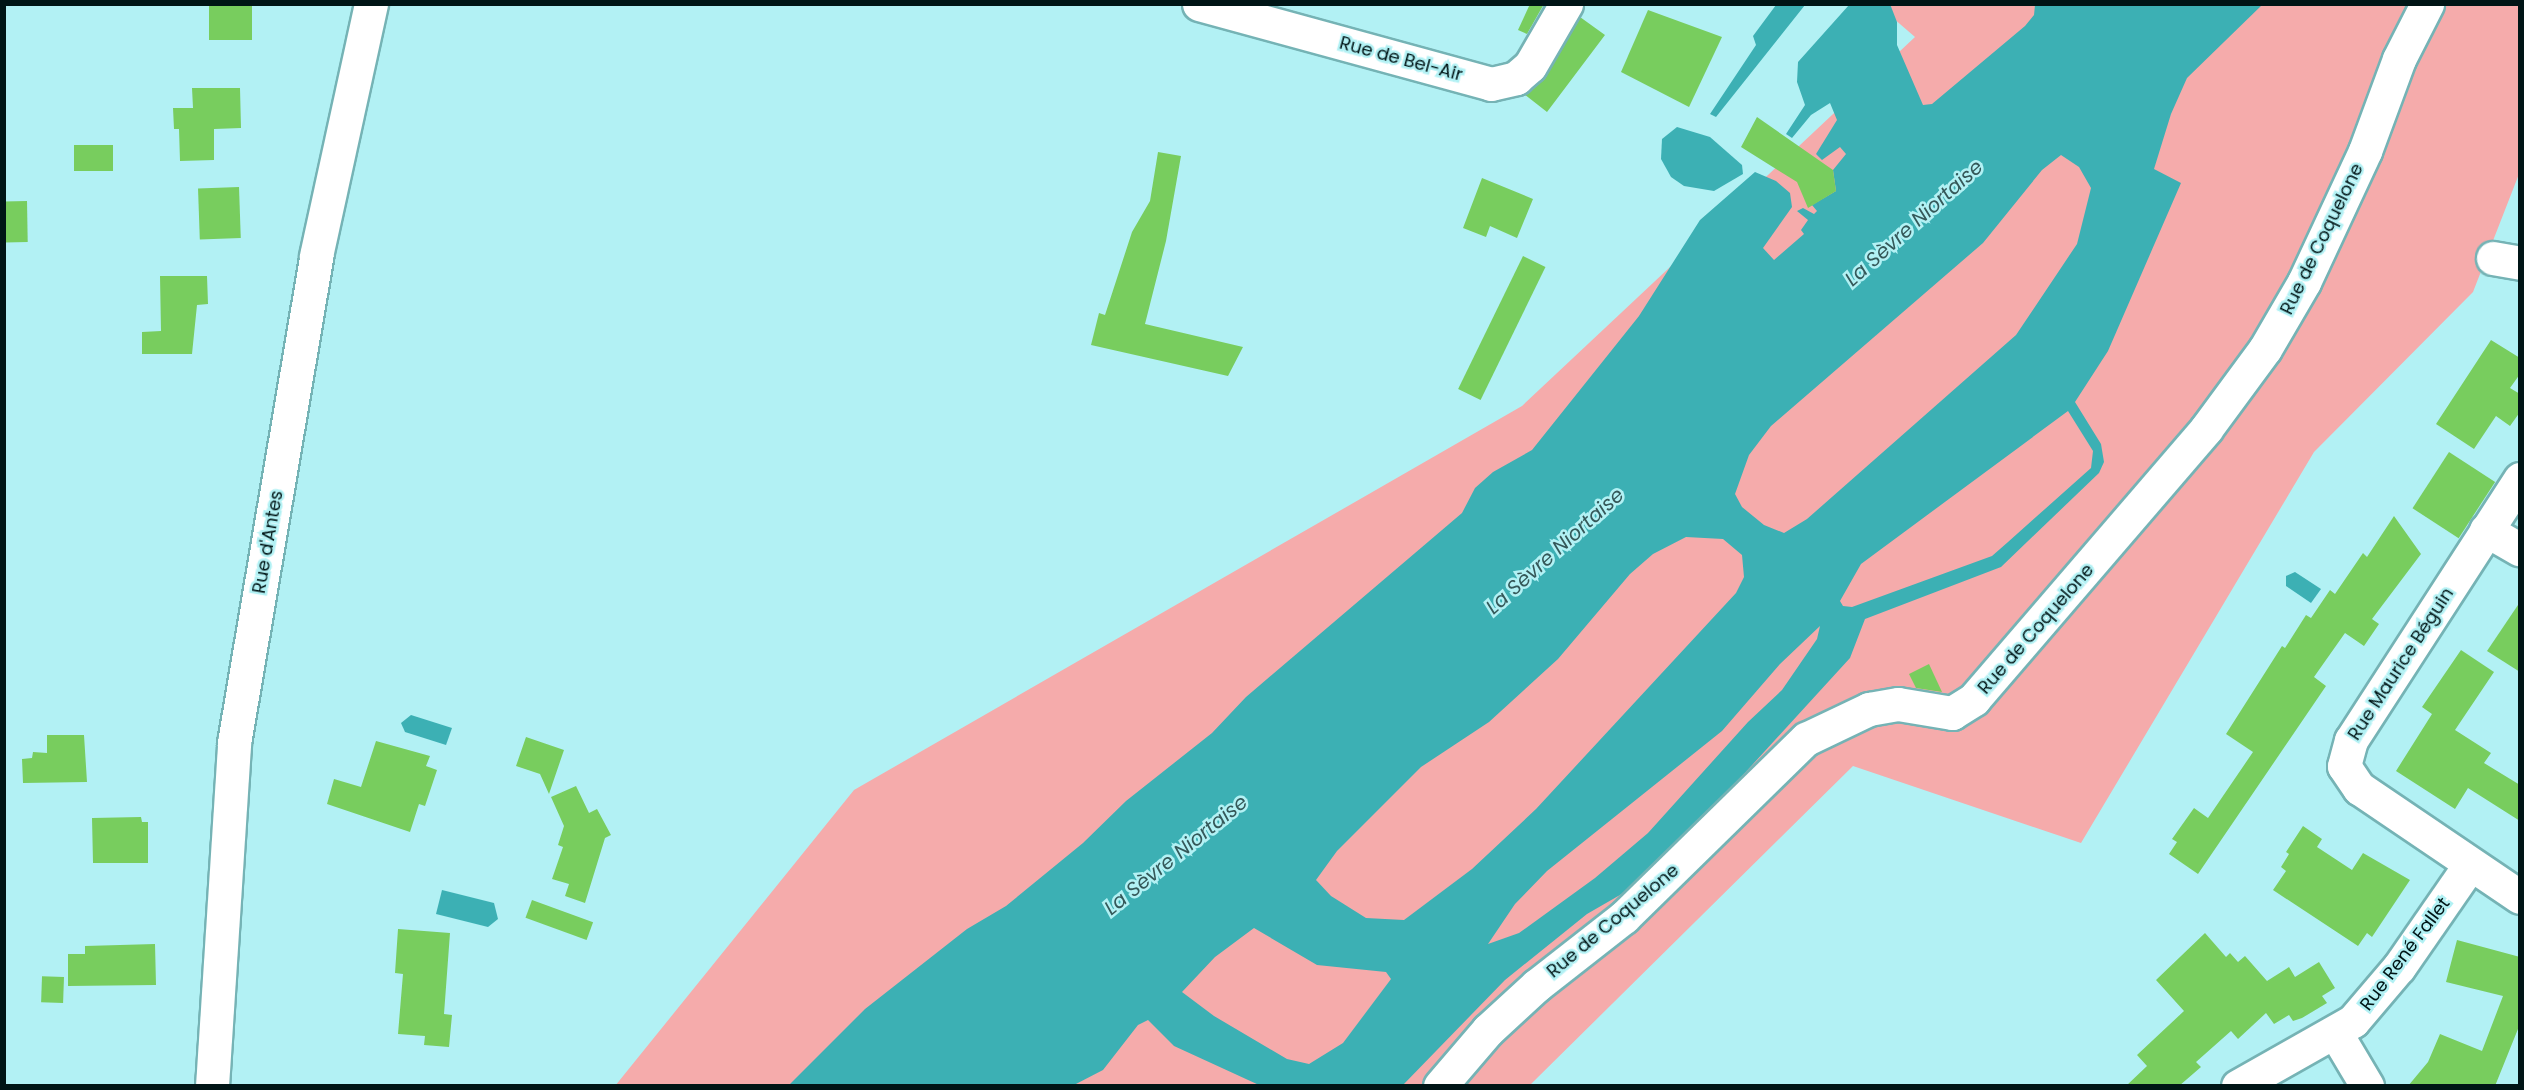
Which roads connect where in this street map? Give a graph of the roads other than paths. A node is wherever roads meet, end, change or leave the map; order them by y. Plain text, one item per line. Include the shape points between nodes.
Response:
1 (371, 4) edge
2 (1199, 4) edge
3 (1566, 4) edge
4 (2427, 4) edge
5 (2520, 479) edge
6 (2486, 530) junction
7 (2520, 550) edge
8 (2469, 866) junction
9 (2520, 897) edge
10 (2335, 1032) junction
11 (212, 1086) edge
12 (1440, 1086) edge
13 (2238, 1086) edge
14 (2367, 1086) edge

1 - 11 street, Rue d'Antes via 316,255 234,743
2 - 3 street, Rue de Bel-Air via 1491,84 1516,78 1530,66
4 - 12 street, Rue de Coquelone via 2399,59 2365,151 2309,272 2265,349 2206,429 1974,699 1952,713 1898,704 1869,709 1806,739 1624,917 1537,985 1488,1030
5 - 6 street, Rue Maurice Béguin
6 - 7 street
6 - 8 street, Rue Maurice Béguin via 2344,754 2344,766 2359,788
8 - 9 street, Rue Maurice Béguin
8 - 10 street, Rue René Fallet via 2384,987 2353,1021
10 - 13 street, Rue René Fallet
10 - 14 street

